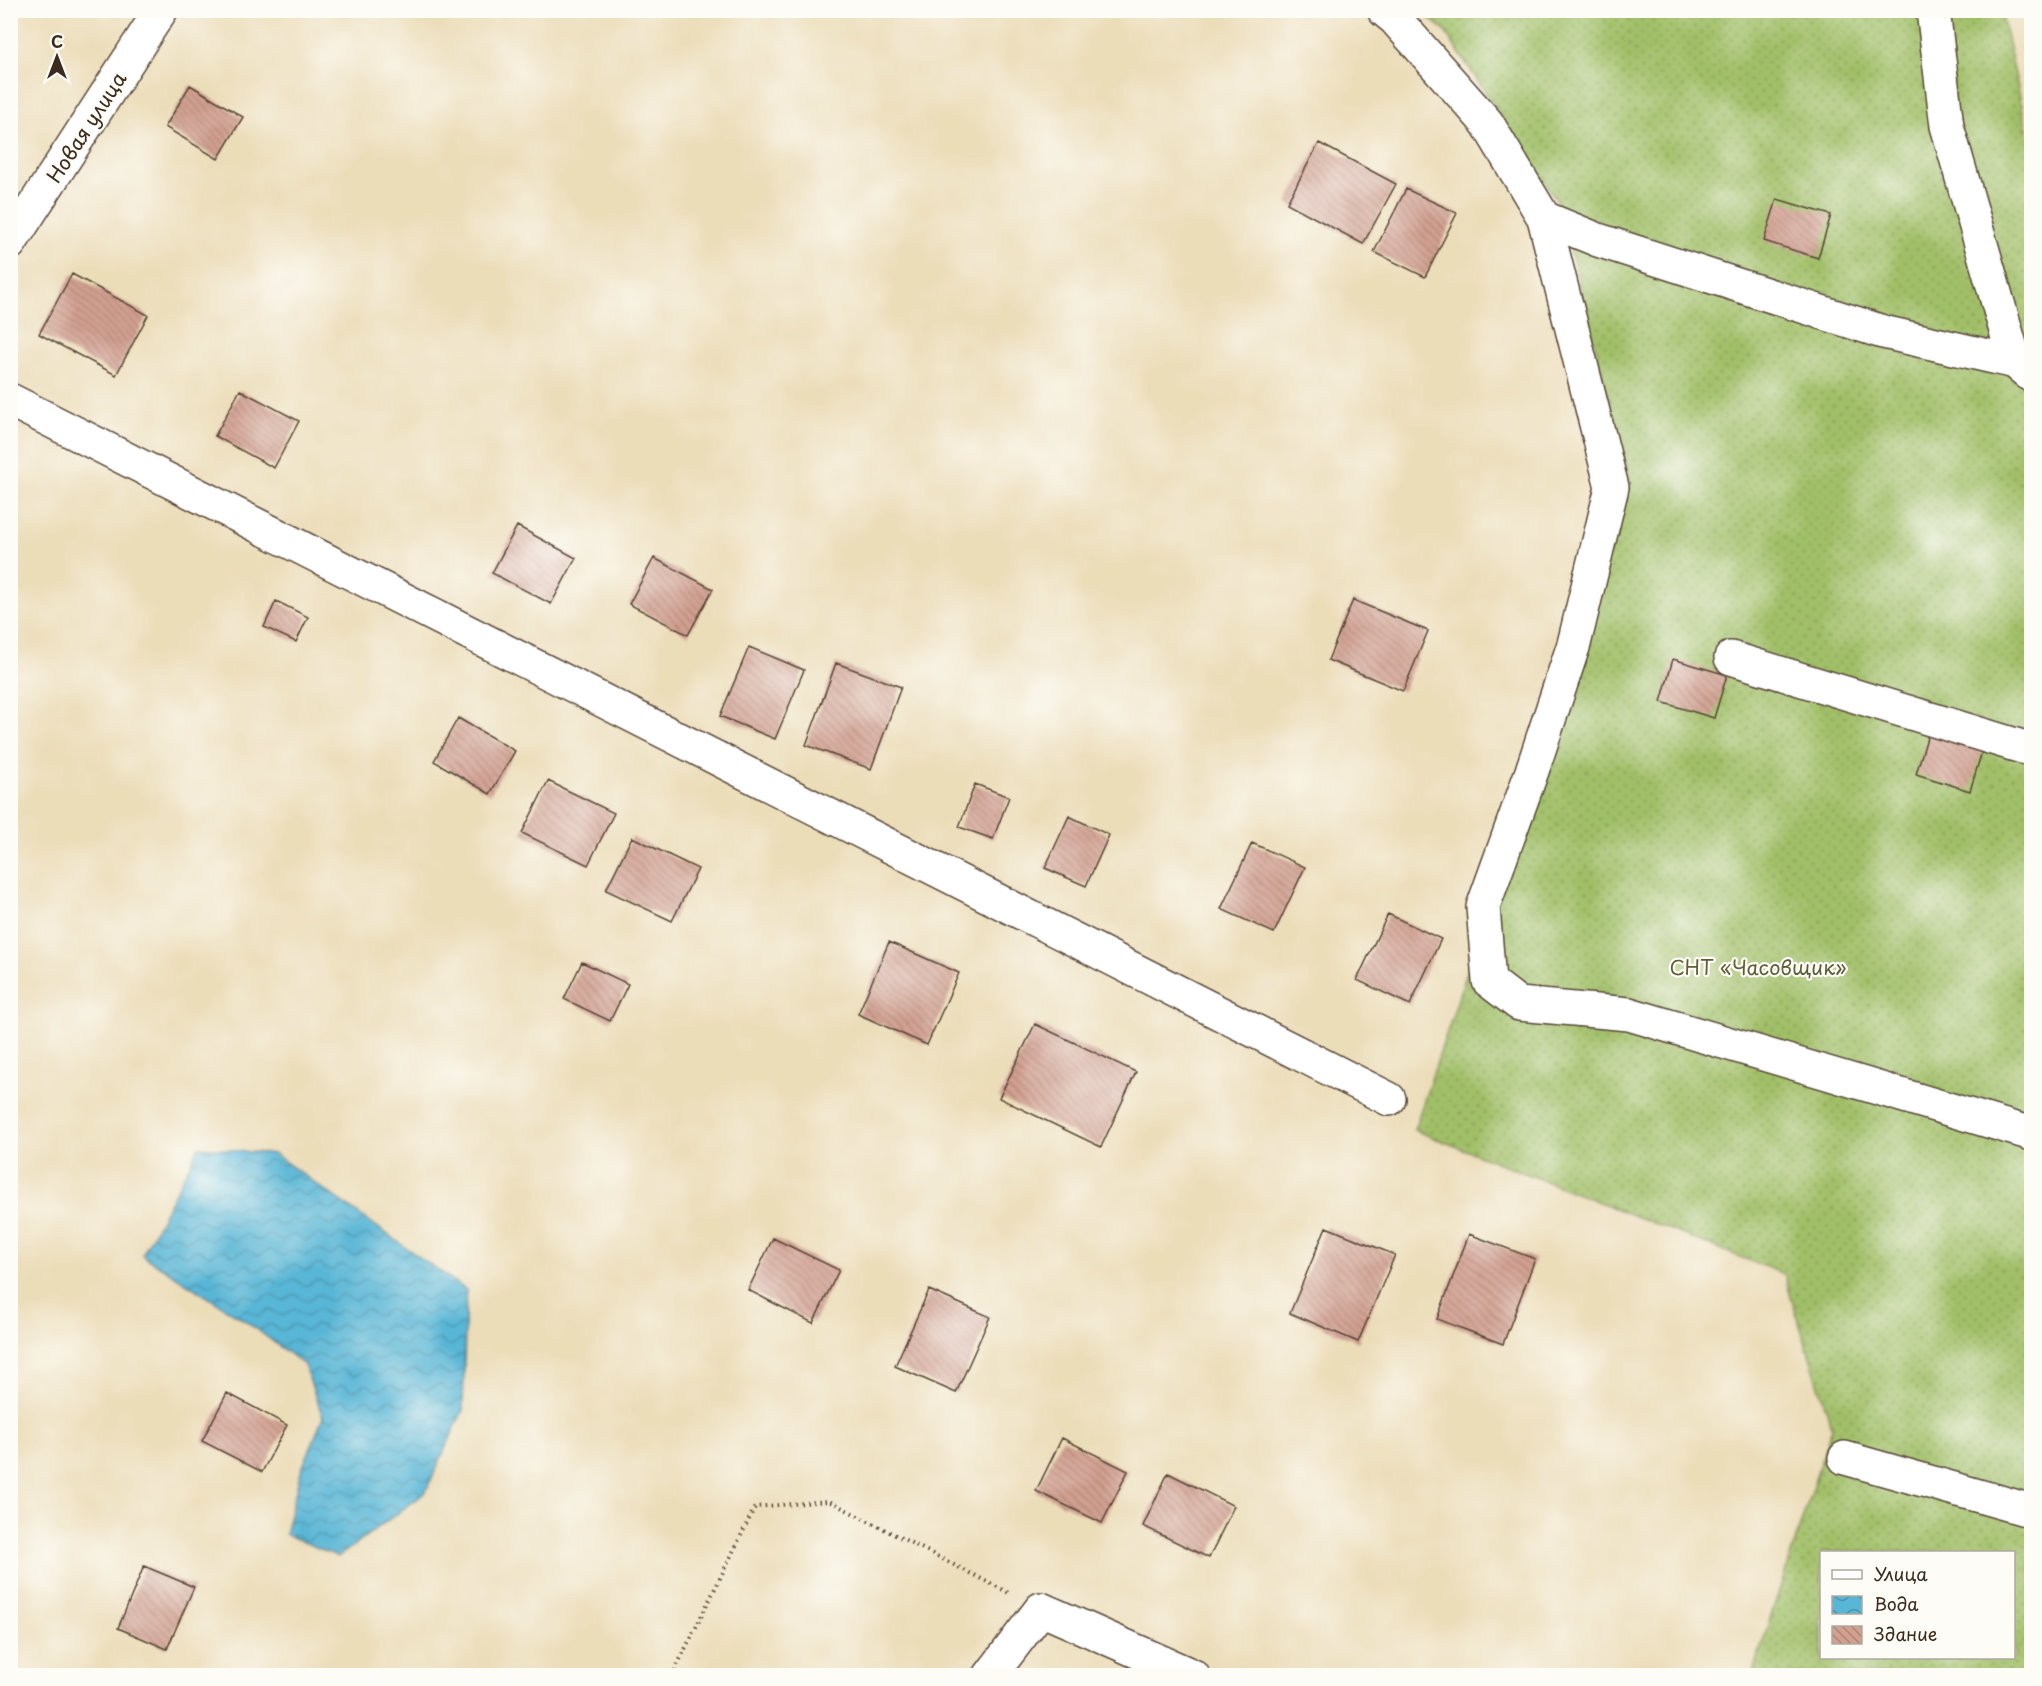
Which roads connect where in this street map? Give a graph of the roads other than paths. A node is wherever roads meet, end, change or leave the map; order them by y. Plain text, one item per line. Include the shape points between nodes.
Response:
1 (160, 10) edge
2 (1384, 10) edge
3 (1933, 10) edge
4 (1544, 218) junction
5 (10, 243) edge
6 (2023, 369) edge
7 (10, 400) edge
8 (1731, 658) dead end
9 (2031, 750) edge
10 (1389, 1099) dead end
11 (2031, 1134) edge
12 (1845, 1458) dead end
13 (2031, 1511) edge
14 (990, 1676) edge
15 (1193, 1676) edge

1 - 5 street, Новая улица
2 - 4 street via 1487,123
3 - 6 street via 1947,126
4 - 6 street via 1598,240 1883,332
4 - 11 street via 1612,487 1574,644 1483,907 1490,981 1519,1004 1629,1014
7 - 10 street
8 - 9 street
12 - 13 street
14 - 15 street via 1041,1610

